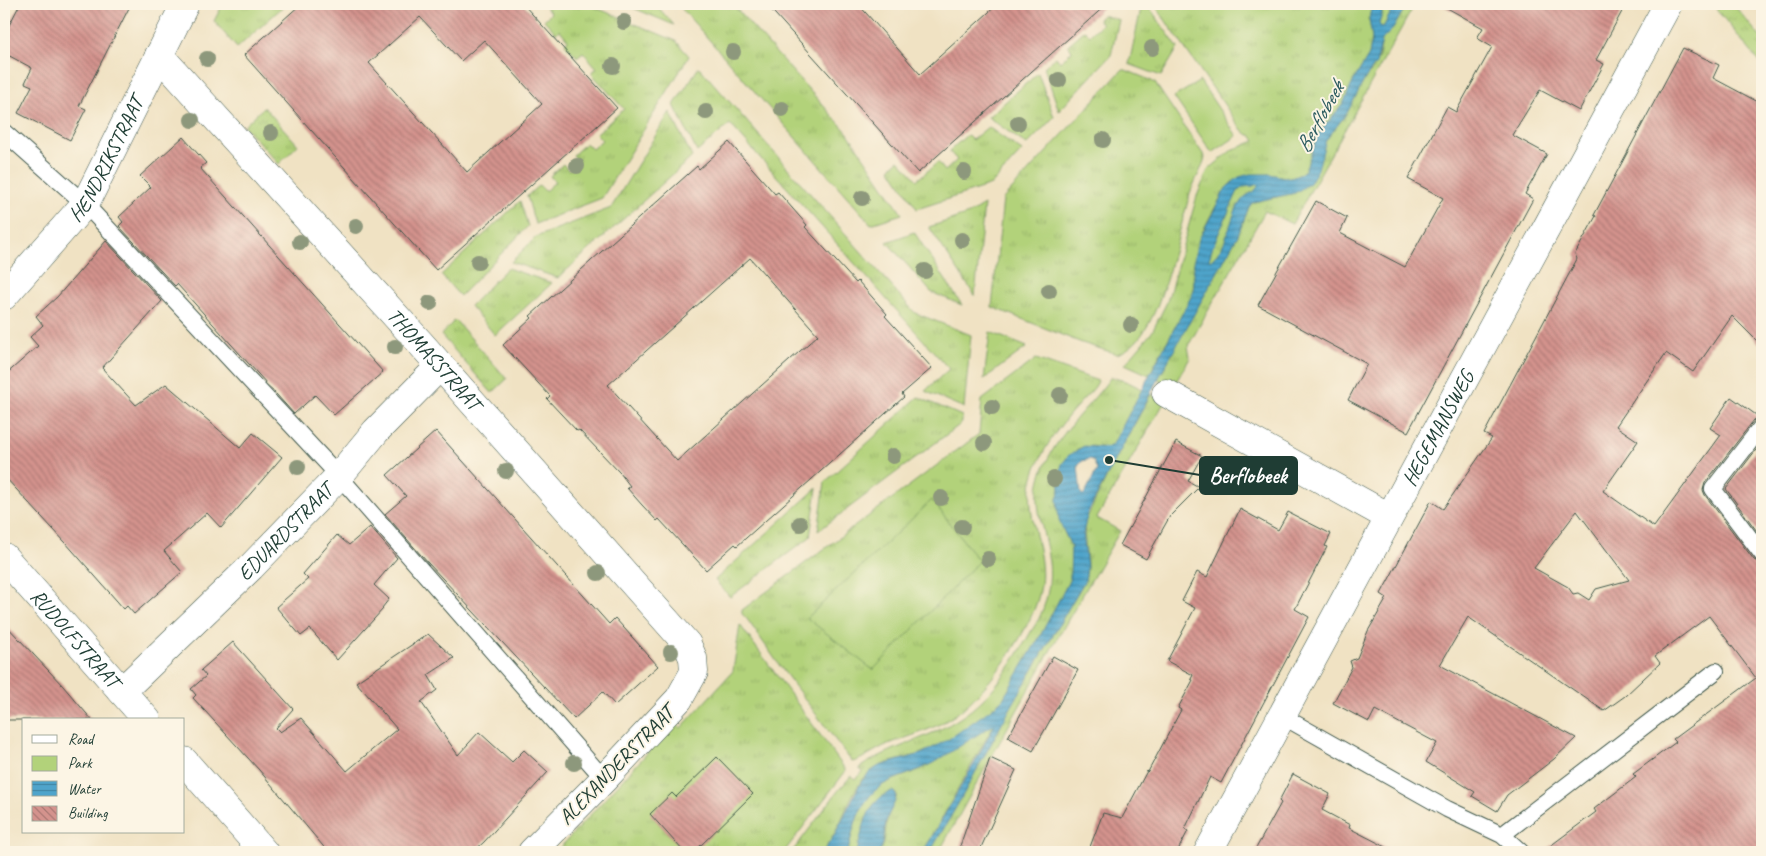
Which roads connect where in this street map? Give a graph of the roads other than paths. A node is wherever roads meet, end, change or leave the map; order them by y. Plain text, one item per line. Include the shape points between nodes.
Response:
1 (185, 4) edge
2 (1668, 4) edge
3 (159, 55) junction
4 (4, 132) edge
5 (85, 204) junction
6 (4, 296) edge
7 (440, 366) junction
8 (1166, 393) dead end
9 (1762, 426) edge
10 (339, 476) junction
11 (1389, 517) junction
12 (1762, 554) edge
13 (4, 557) edge
14 (1716, 671) dead end
15 (694, 672) joint
16 (122, 691) junction
17 (1282, 716) junction
18 (145, 718) edge
19 (185, 763) edge
20 (604, 779) junction
21 (1502, 835) junction
22 (264, 852) edge
23 (532, 852) edge
24 (1208, 852) edge
25 (1521, 852) edge

1 - 3 street, HENDRIKSTRAAT
2 - 11 street, HEGEMANSWEG
3 - 5 street, HENDRIKSTRAAT
3 - 7 street, THOMASSTRAAT
4 - 5 lane
5 - 6 street, HENDRIKSTRAAT
5 - 10 lane
7 - 10 street, EDUARDSTRAAT via 376,431
7 - 15 street, THOMASSTRAAT via 687,644
8 - 11 street
9 - 12 lane via 1713,489
10 - 16 street, EDUARDSTRAAT via 251,567
10 - 20 lane
11 - 17 street, HEGEMANSWEG
13 - 16 street, RUDOLFSTRAAT
14 - 21 lane
15 - 20 street, ALEXANDERSTRAAT via 679,699
16 - 18 street, RUDOLFSTRAAT
17 - 21 lane via 1448,809
17 - 24 street, HEGEMANSWEG
19 - 22 street
20 - 23 street, ALEXANDERSTRAAT
21 - 25 lane

